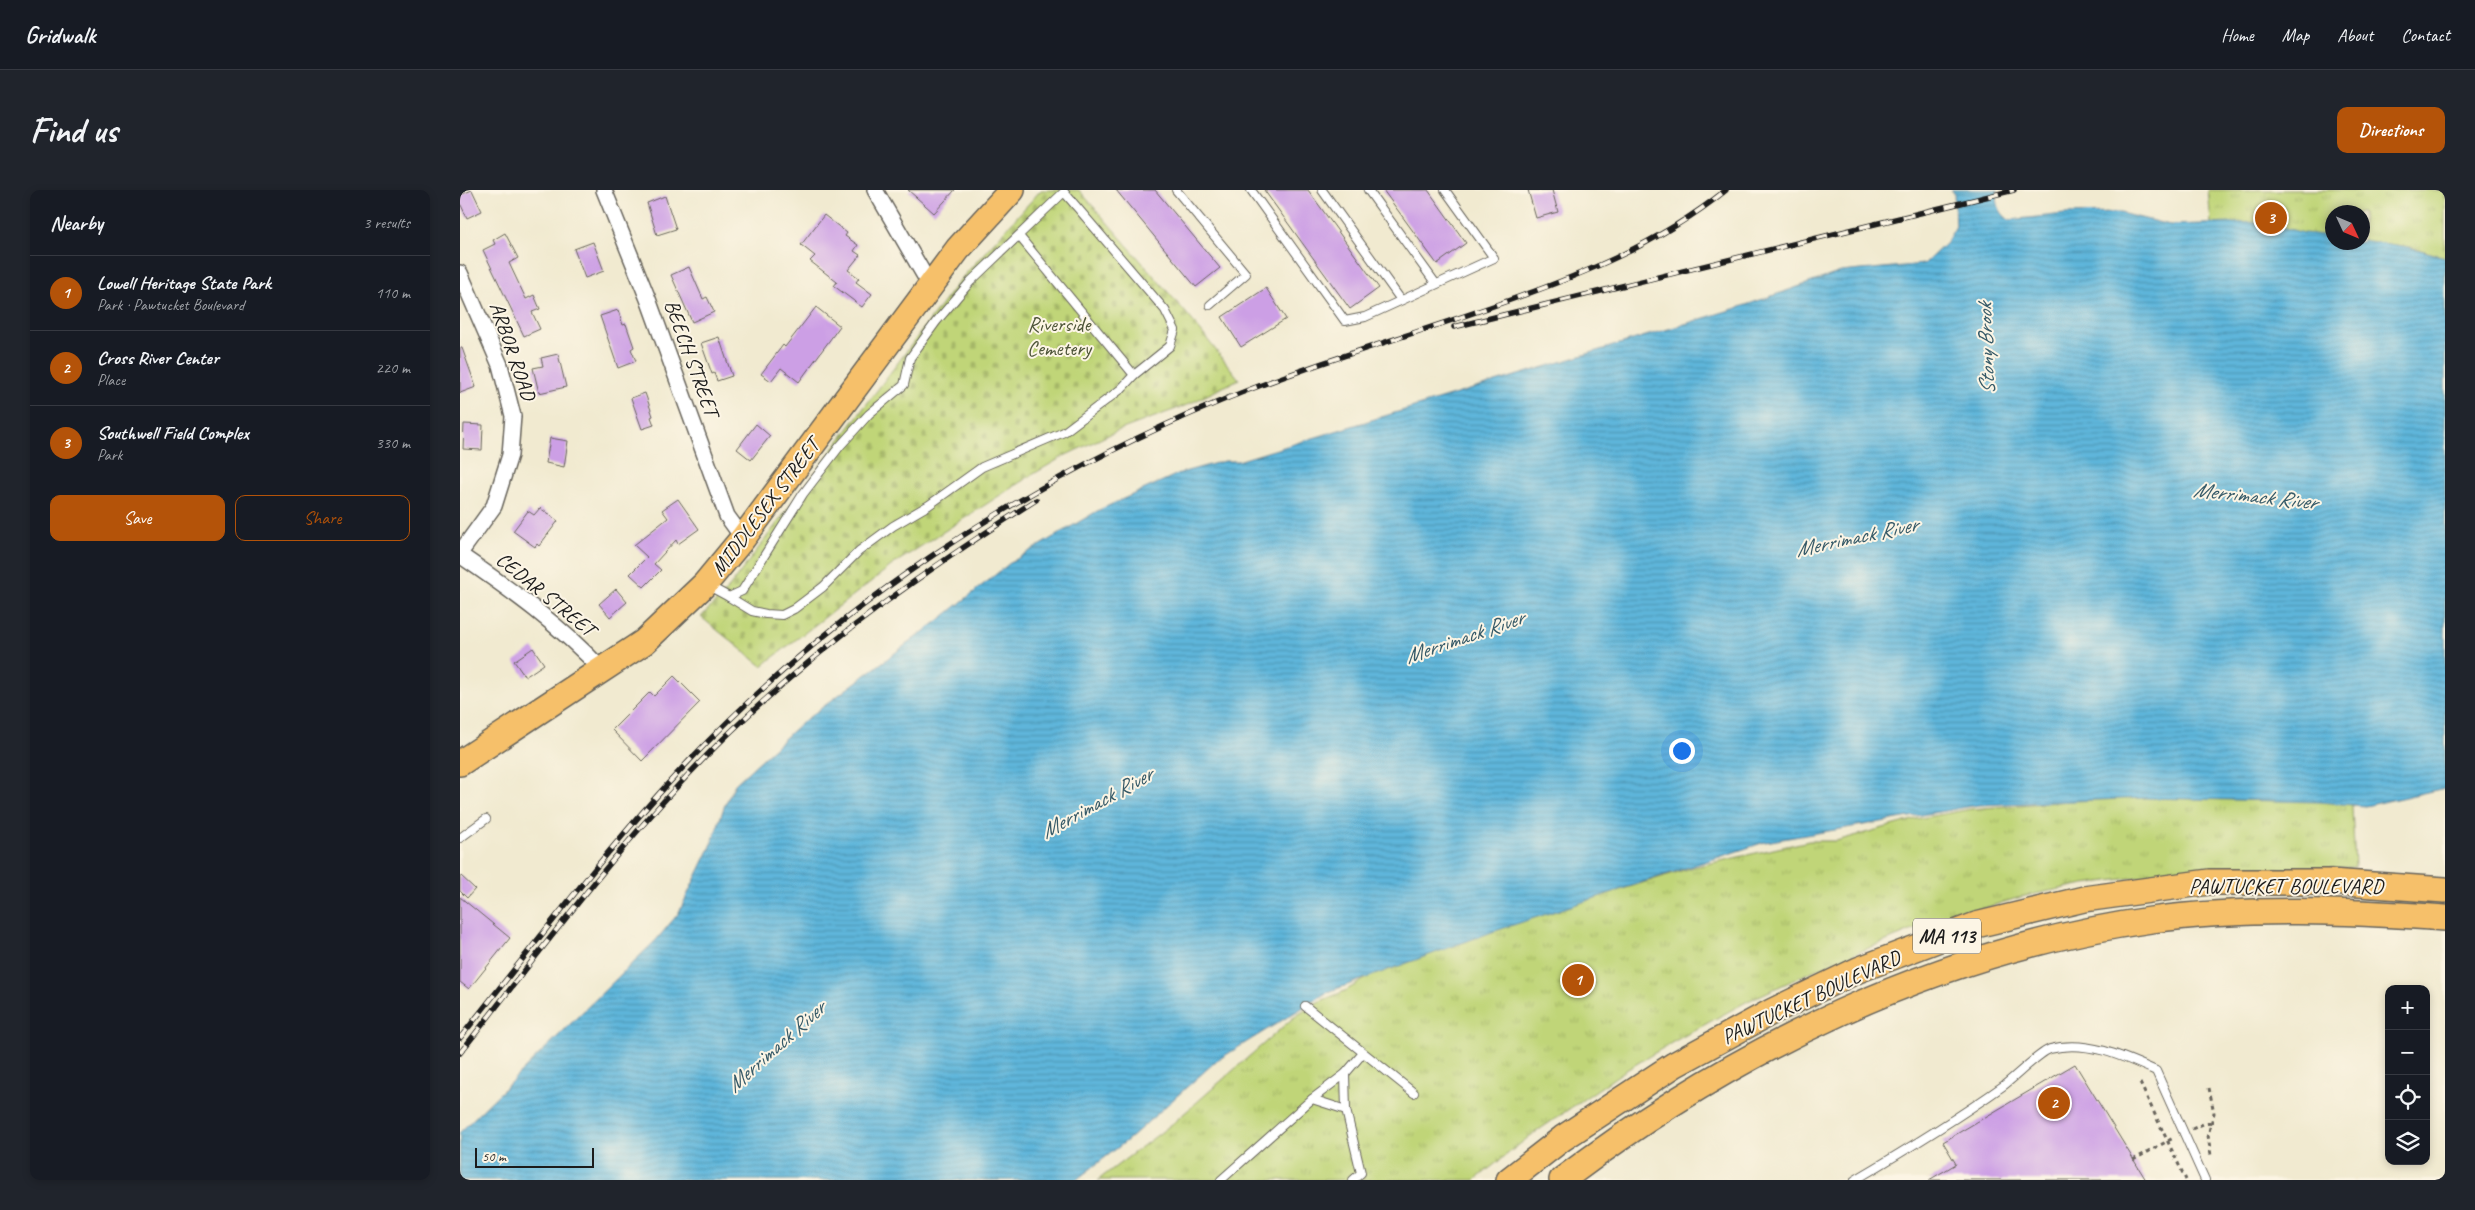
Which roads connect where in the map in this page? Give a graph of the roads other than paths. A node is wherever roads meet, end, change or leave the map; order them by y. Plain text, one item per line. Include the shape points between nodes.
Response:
1 (604, 190) edge
2 (875, 190) edge
3 (1012, 190) edge
4 (1176, 190) edge
5 (1251, 190) edge
6 (1322, 190) edge
7 (1368, 190) edge
8 (1446, 190) edge
9 (1063, 191) edge
10 (1020, 236) junction
11 (460, 273) edge
12 (1436, 284) junction
13 (930, 285) junction
14 (1402, 300) junction
15 (1210, 305) dead end
16 (1134, 375) junction
17 (743, 538) junction
18 (460, 554) edge
19 (705, 584) junction
20 (729, 597) junction
21 (603, 671) junction
22 (460, 763) edge
23 (486, 819) dead end
24 (460, 838) edge
25 (2445, 890) edge
26 (2445, 918) edge
27 (1305, 1006) dead end
28 (1363, 1053) junction
29 (1345, 1074) junction
30 (1414, 1093) dead end
31 (1312, 1099) junction
32 (1346, 1110) junction
33 (1221, 1180) edge
34 (1353, 1180) edge
35 (1509, 1180) edge
36 (1562, 1180) edge
37 (1856, 1180) edge
38 (2206, 1180) edge

1 - 17 street, BEECH STREET via 648,299 727,516
2 - 13 street
3 - 13 main road, MIDDLESEX STREET
4 - 15 lane via 1246,274
5 - 14 lane via 1345,321 1365,317
6 - 14 lane
7 - 12 lane
8 - 12 lane via 1494,258
9 - 10 lane
9 - 16 lane via 1174,324 1175,336 1170,346
10 - 16 lane
10 - 20 lane via 971,281 936,322 910,358 904,385 869,414 840,446 803,494 742,591
11 - 18 street, ARBOR ROAD via 500,365 513,416 510,455 494,506
12 - 14 lane
13 - 17 main road, MIDDLESEX STREET
16 - 20 lane via 1121,389 1064,432 982,467 929,506 893,526 859,551 823,587 794,609 782,615 766,614
17 - 19 main road, MIDDLESEX STREET
18 - 21 street, CEDAR STREET via 530,604 578,644
19 - 20 lane
19 - 21 main road, MIDDLESEX STREET via 651,636
21 - 22 main road, MIDDLESEX STREET
23 - 24 lane
25 - 35 main road, PAWTUCKET BOULEVARD / MA 113 via 2330,882 2209,882 2084,899 1976,925 1858,970 1773,1011 1674,1065 1563,1138
26 - 36 main road, PAWTUCKET BOULEVARD / MA 113 via 2255,911 2152,920 2053,938 1962,963 1780,1042 1613,1141
27 - 28 lane
28 - 29 lane
28 - 30 lane
29 - 31 lane
29 - 32 lane
31 - 32 lane
31 - 33 lane
32 - 34 lane via 1360,1173
37 - 38 lane via 2004,1085 2049,1049 2084,1047 2129,1059 2156,1071

